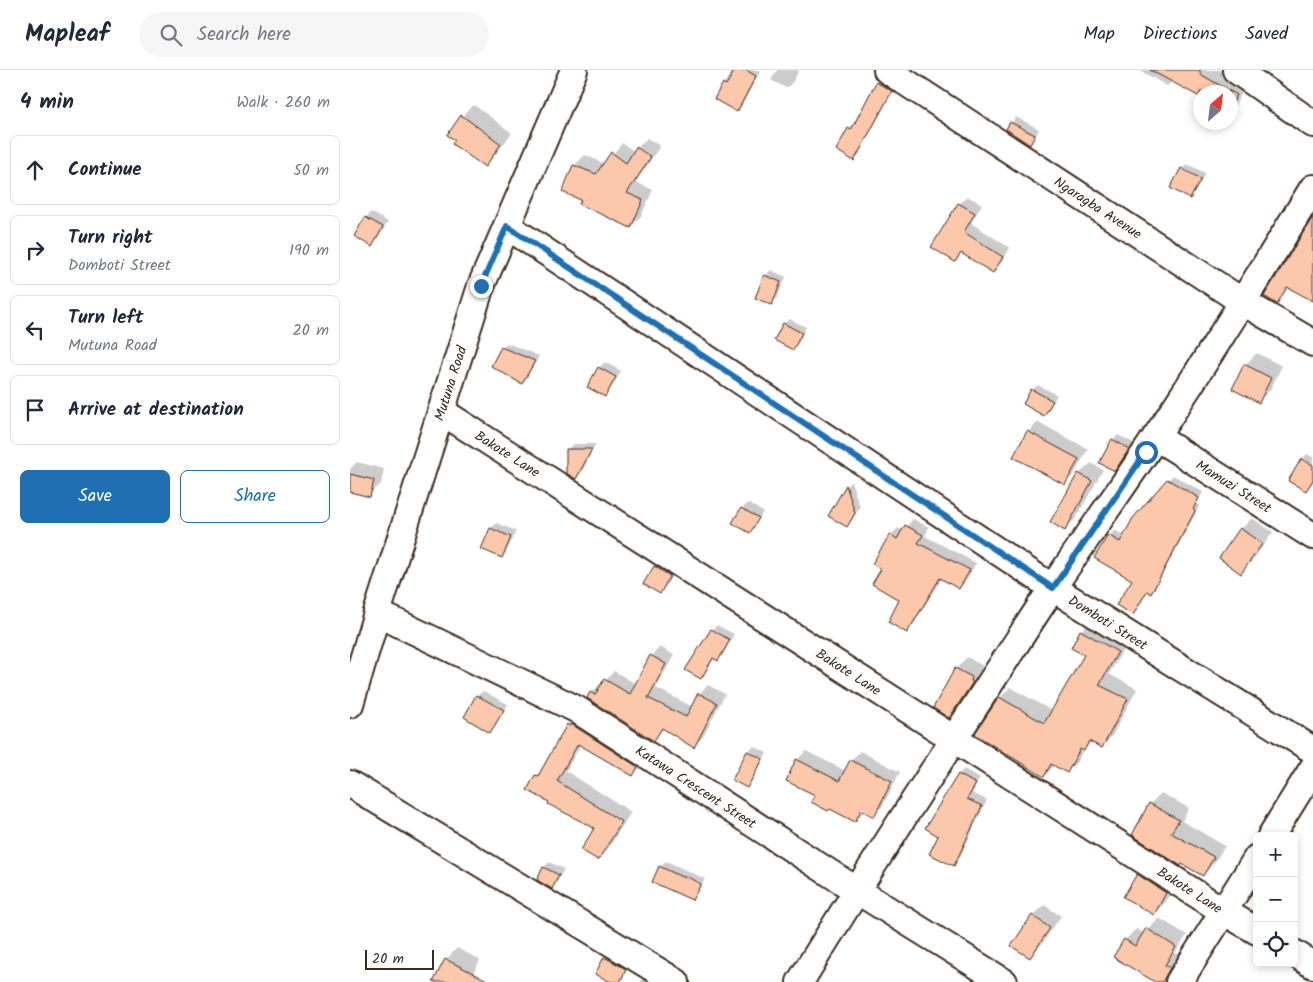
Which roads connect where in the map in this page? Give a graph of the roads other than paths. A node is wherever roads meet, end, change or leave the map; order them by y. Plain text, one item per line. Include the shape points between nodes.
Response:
1 (574, 70) edge
2 (887, 70) edge
3 (1236, 70) edge
4 (1313, 124) edge
5 (1313, 188) edge
6 (507, 226) junction
7 (1243, 302) junction
8 (1313, 343) edge
9 (441, 411) junction
10 (1156, 437) junction
11 (1313, 536) edge
12 (1053, 588) junction
13 (377, 613) junction
14 (350, 704) edge
15 (954, 739) junction
16 (1313, 750) edge
17 (1313, 768) edge
18 (350, 784) edge
19 (1273, 832) edge
20 (1253, 864) edge
21 (856, 890) junction
22 (1223, 911) junction
23 (1253, 929) edge
24 (1298, 955) edge
25 (1313, 964) edge
26 (676, 982) edge
27 (800, 982) edge
28 (1004, 982) edge
29 (1179, 982) edge

1 - 6 street, Mutuna Road
2 - 7 street, Ngaragba Avenue
3 - 4 street
5 - 7 street
6 - 9 street, Mutuna Road via 481,286
6 - 12 street, Domboti Street
7 - 8 street, Ngaragba Avenue
7 - 10 street
9 - 13 street, Mutuna Road
9 - 15 street, Bakote Lane
10 - 11 street, Mamuzi Street
10 - 12 street
12 - 15 street
12 - 16 street, Domboti Street
13 - 14 street, Mutuna Road
13 - 21 street, Katawa Crescent Street via 576,709
15 - 21 street
15 - 22 street, Bakote Lane
17 - 19 street
18 - 26 street
20 - 22 street
21 - 27 street
21 - 28 street, Katawa Crescent Street
22 - 23 street, Bakote Lane
22 - 29 street
24 - 25 street

